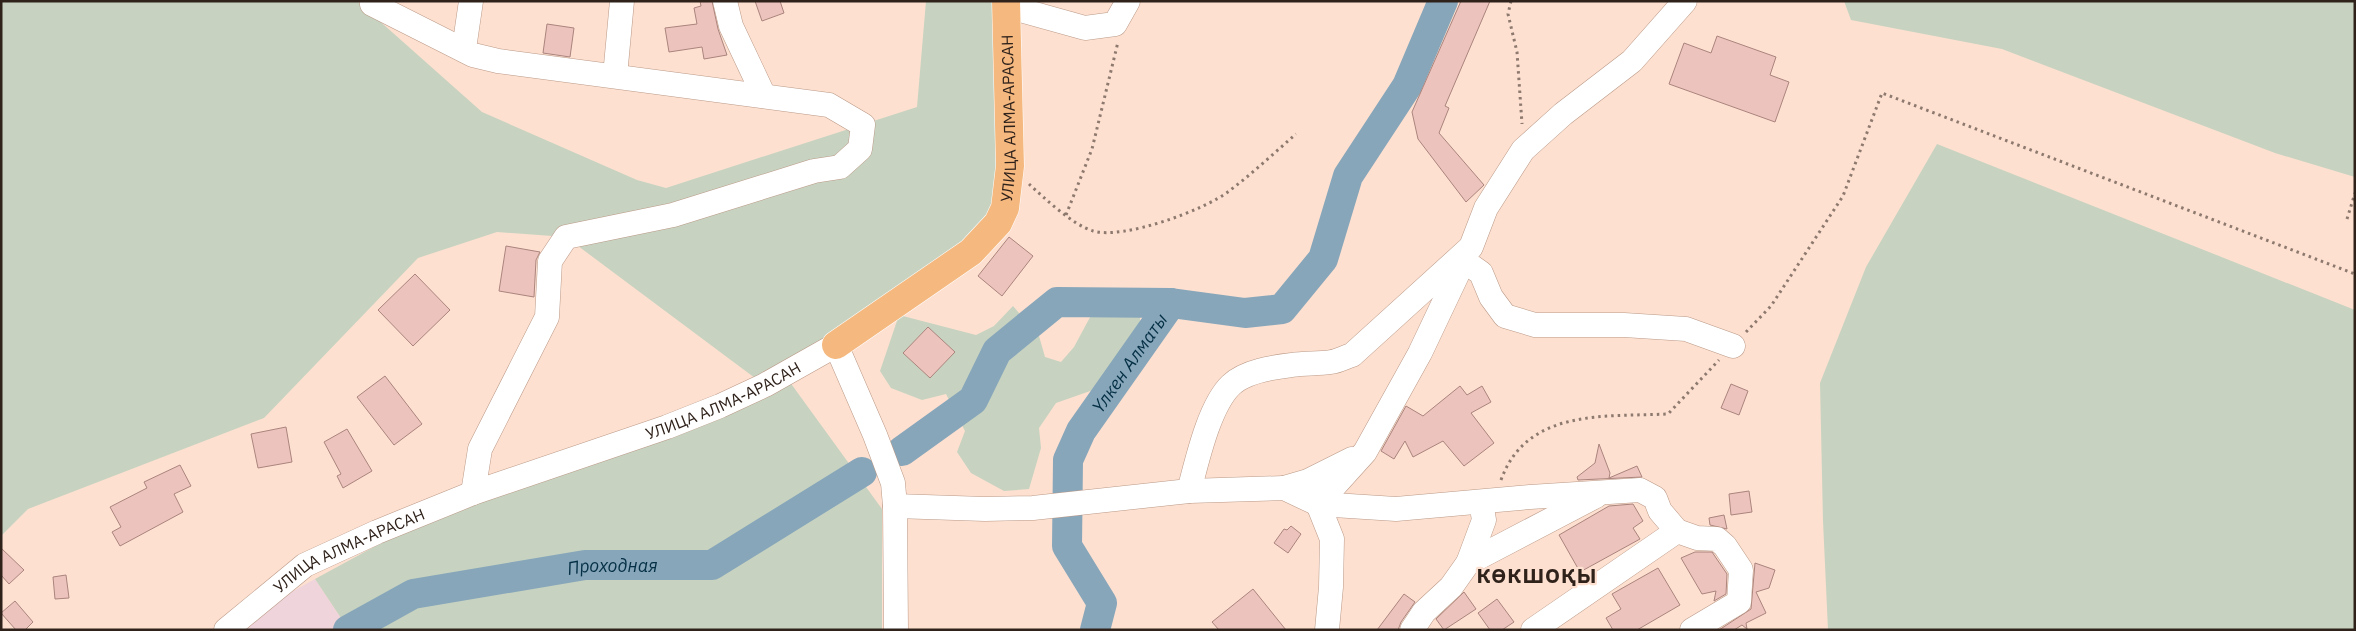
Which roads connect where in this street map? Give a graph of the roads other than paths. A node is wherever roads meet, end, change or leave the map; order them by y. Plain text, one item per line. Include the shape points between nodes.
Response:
1 (471, 1) edge
2 (622, 1) edge
3 (725, 1) edge
4 (1128, 1) edge
5 (1685, 1) edge
6 (372, 4) dead end
7 (1006, 4) edge
8 (464, 49) junction
9 (615, 76) junction
10 (764, 96) junction
11 (1467, 254) junction
12 (836, 345) junction
13 (1733, 346) dead end
14 (1365, 452) junction
15 (1284, 488) junction
16 (1189, 491) junction
17 (1604, 492) junction
18 (473, 493) junction
19 (1481, 502) junction
20 (1318, 504) junction
21 (895, 506) junction
22 (1677, 532) junction
23 (1468, 563) junction
24 (226, 630) edge
25 (896, 630) edge
26 (1327, 630) edge
27 (1412, 630) edge
28 (1533, 630) edge
29 (1692, 630) edge

1 - 8 street
2 - 9 street
3 - 10 street via 730,26
4 - 7 street via 1115,24 1085,28
5 - 11 street via 1632,61 1563,114 1523,150 1486,208
6 - 8 street
7 - 12 main road, УЛИЦА АЛМА-АРАСАН via 1010,166 1005,208 998,223 971,252
8 - 9 street via 473,55 498,61
9 - 10 street
10 - 18 street via 829,104 862,125 860,149 840,166 814,171 673,215 566,237 550,260 547,317 480,449
11 - 13 street via 1481,274 1490,297 1505,316 1536,325 1686,329
11 - 14 street via 1420,353
11 - 16 street via 1352,355 1332,362 1264,370 1231,384 1212,417
12 - 18 street, УЛИЦА АЛМА-АРАСАН via 720,406
12 - 21 street via 876,435 893,483
14 - 15 street via 1308,482
14 - 20 street
15 - 16 street
15 - 20 street
16 - 21 street via 1033,508
17 - 19 street
17 - 22 street via 1640,490 1655,498 1660,511
17 - 23 street
18 - 24 street, УЛИЦА АЛМА-АРАСАН via 305,565
19 - 20 street via 1396,509
19 - 23 street via 1484,520
20 - 26 street via 1332,540
21 - 25 street
22 - 28 street
22 - 29 street via 1717,540 1741,570 1739,602
23 - 27 street via 1451,588 1424,612

